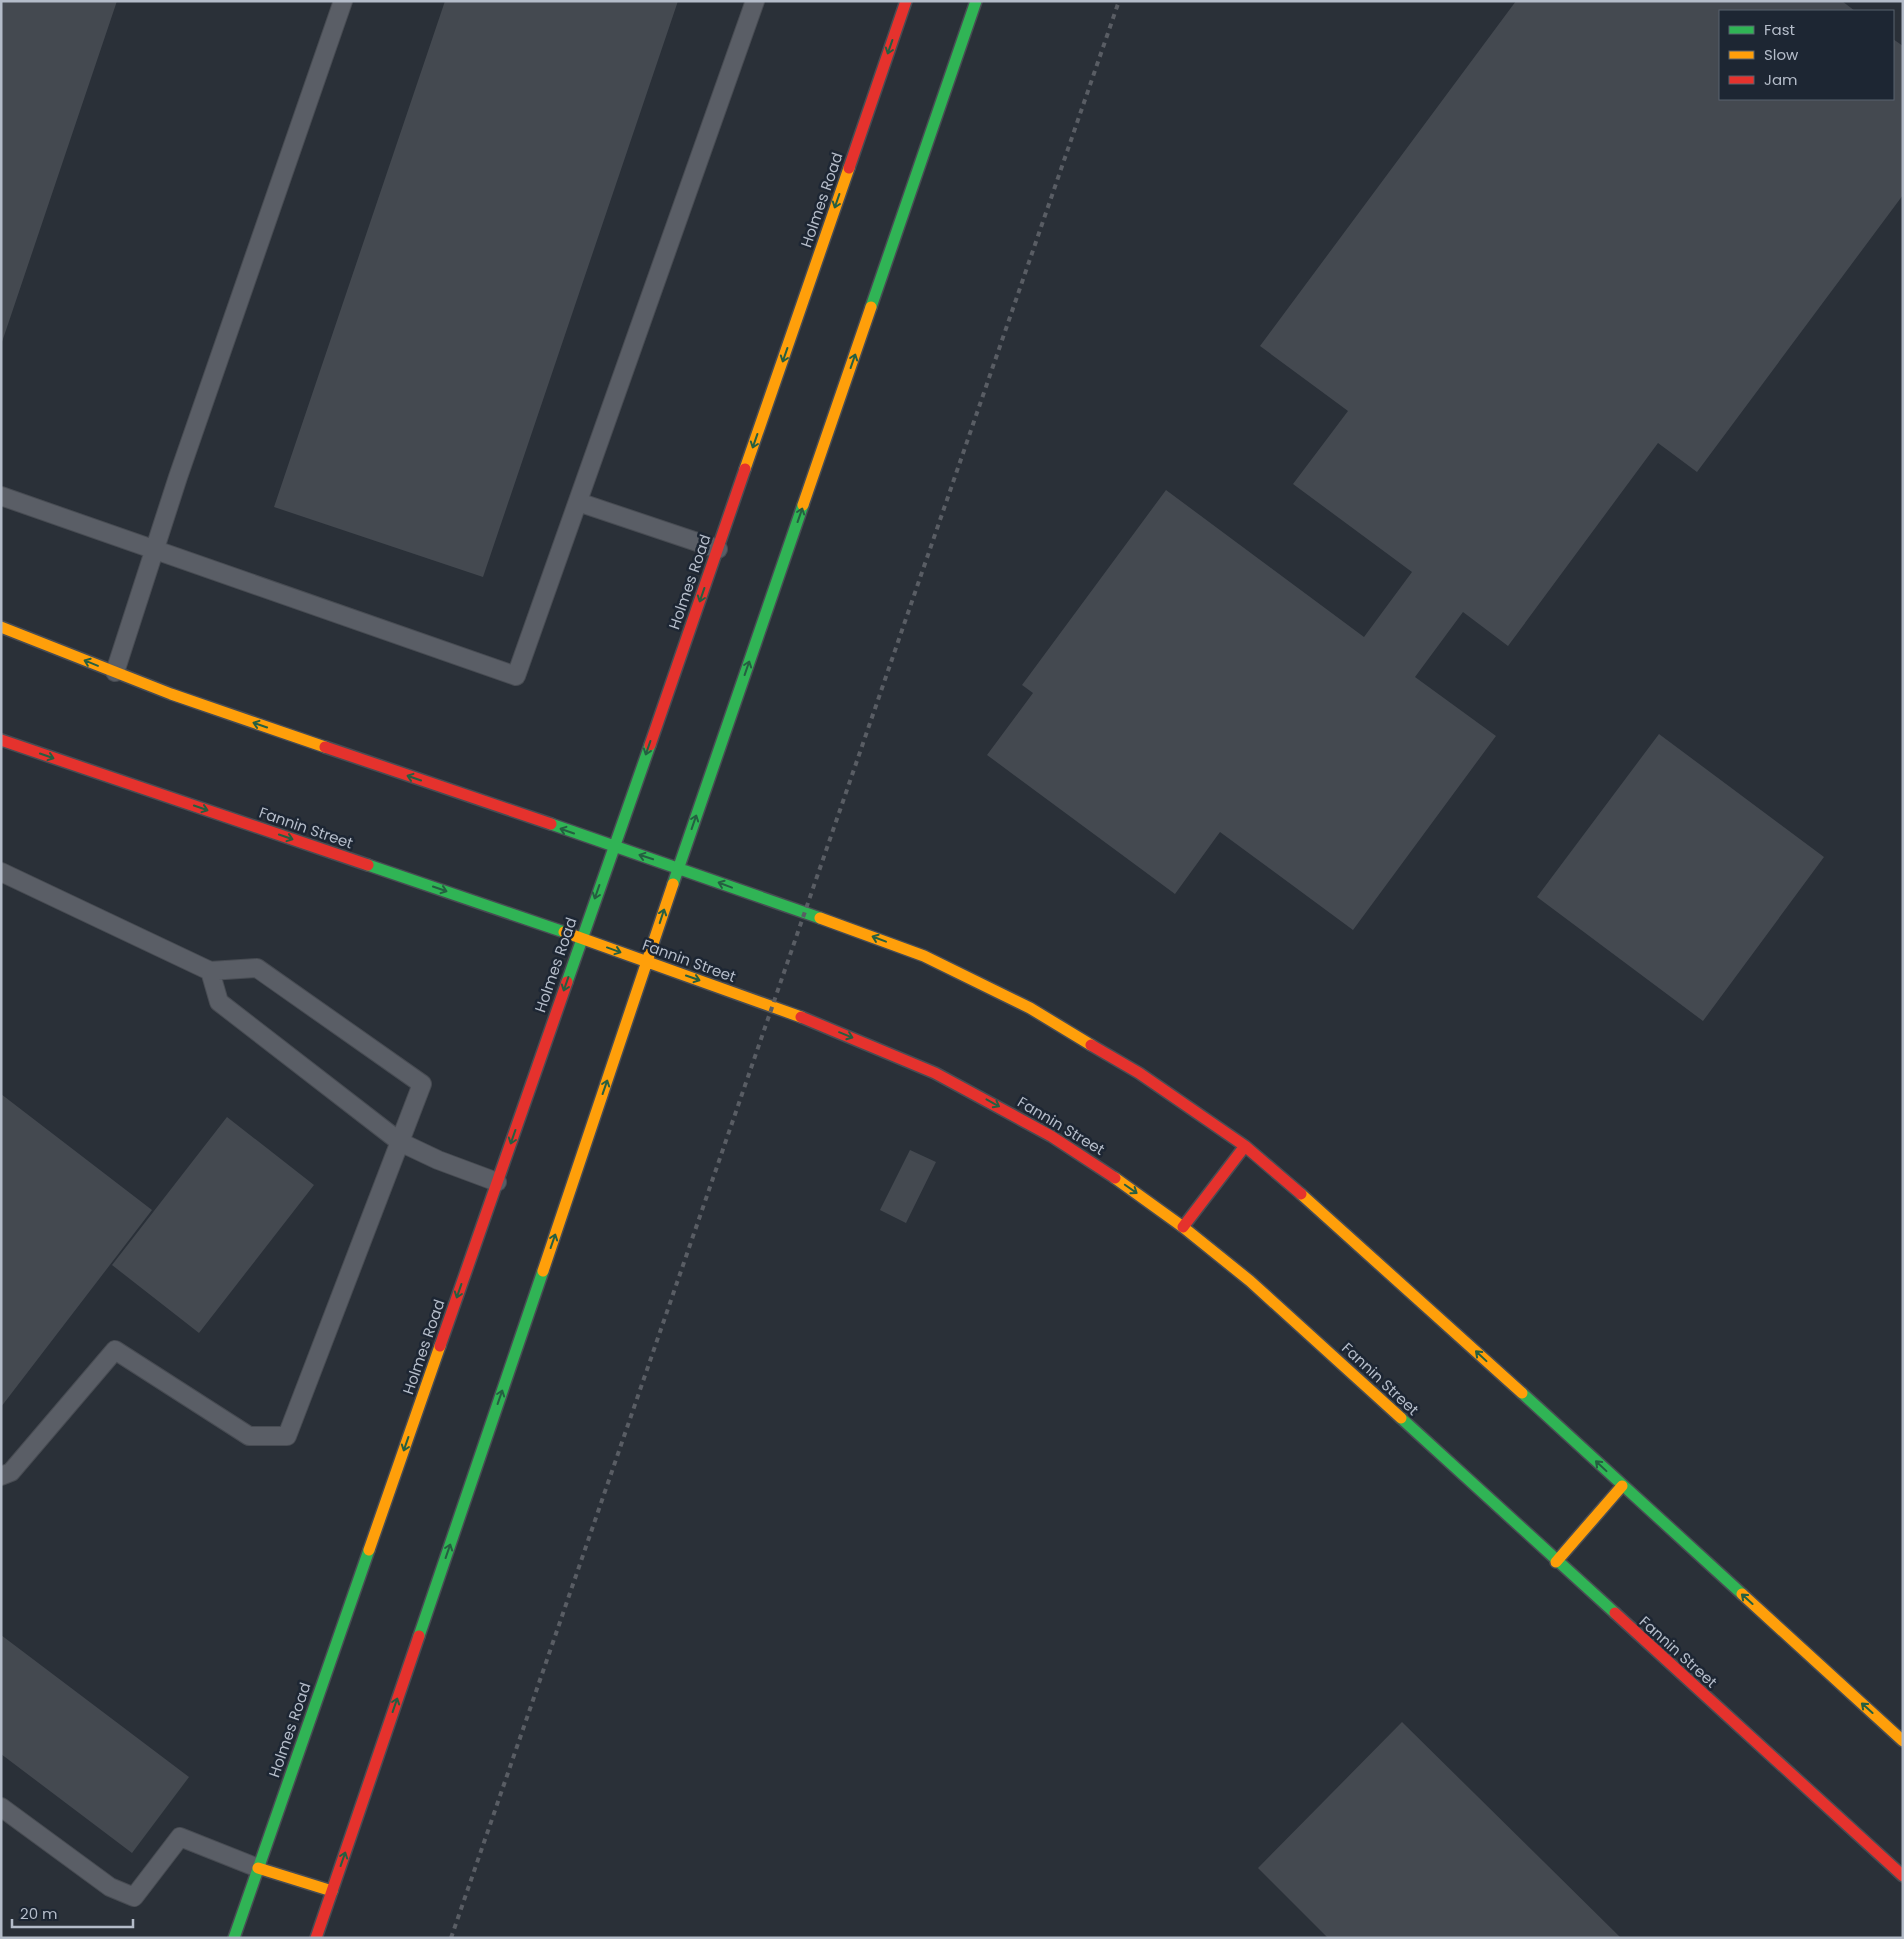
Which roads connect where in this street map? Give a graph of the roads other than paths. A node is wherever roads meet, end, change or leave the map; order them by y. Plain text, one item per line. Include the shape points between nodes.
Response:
1 (343, 1) edge
2 (755, 1) edge
3 (906, 1) edge
4 (976, 1) edge
5 (1, 496) edge
6 (578, 502) junction
7 (718, 549) junction
8 (154, 550) junction
9 (1, 627) edge
10 (115, 672) junction
11 (1, 740) edge
12 (613, 847) junction
13 (678, 868) junction
14 (1, 872) edge
15 (582, 938) junction
16 (647, 962) junction
17 (210, 971) junction
18 (400, 1142) junction
19 (1245, 1146) junction
20 (497, 1182) junction
21 (1183, 1227) junction
22 (1, 1476) edge
23 (1622, 1486) junction
24 (1556, 1562) junction
25 (1903, 1741) edge
26 (1, 1807) edge
27 (258, 1868) junction
28 (1903, 1876) edge
29 (332, 1890) junction
30 (234, 1938) edge
31 (316, 1938) edge

1 - 8 lane
2 - 6 lane
3 -> 7 main road, Holmes Road
13 -> 4 main road
5 - 8 lane
6 - 7 lane
6 - 8 lane via 516,676
7 -> 12 main road, Holmes Road
8 - 10 lane
10 -> 9 main road
12 -> 10 main road
11 -> 15 main road, Fannin Street
13 -> 12 main road
12 -> 15 main road, Holmes Road
16 -> 13 main road
19 -> 13 main road via 1139,1073 1038,1013 978,982 924,956
14 - 17 lane
15 -> 16 main road, Fannin Street
15 -> 20 main road, Holmes Road
16 -> 21 main road, Fannin Street via 816,1023 935,1073 1058,1140 1126,1184
29 -> 16 main road
17 - 18 lane via 219,1002
17 - 18 lane via 257,968 422,1084
18 - 20 lane
18 - 22 lane via 287,1436 249,1436 115,1350 11,1472
19 - 21 main road
23 -> 19 main road via 1347,1234
20 -> 27 main road, Holmes Road
21 - 24 main road, Fannin Street via 1279,1307
23 - 24 main road
25 -> 23 main road
24 - 28 main road, Fannin Street
26 - 27 lane via 110,1887 134,1897 180,1837
27 - 29 main road
27 - 30 main road, Holmes Road
29 - 31 main road

